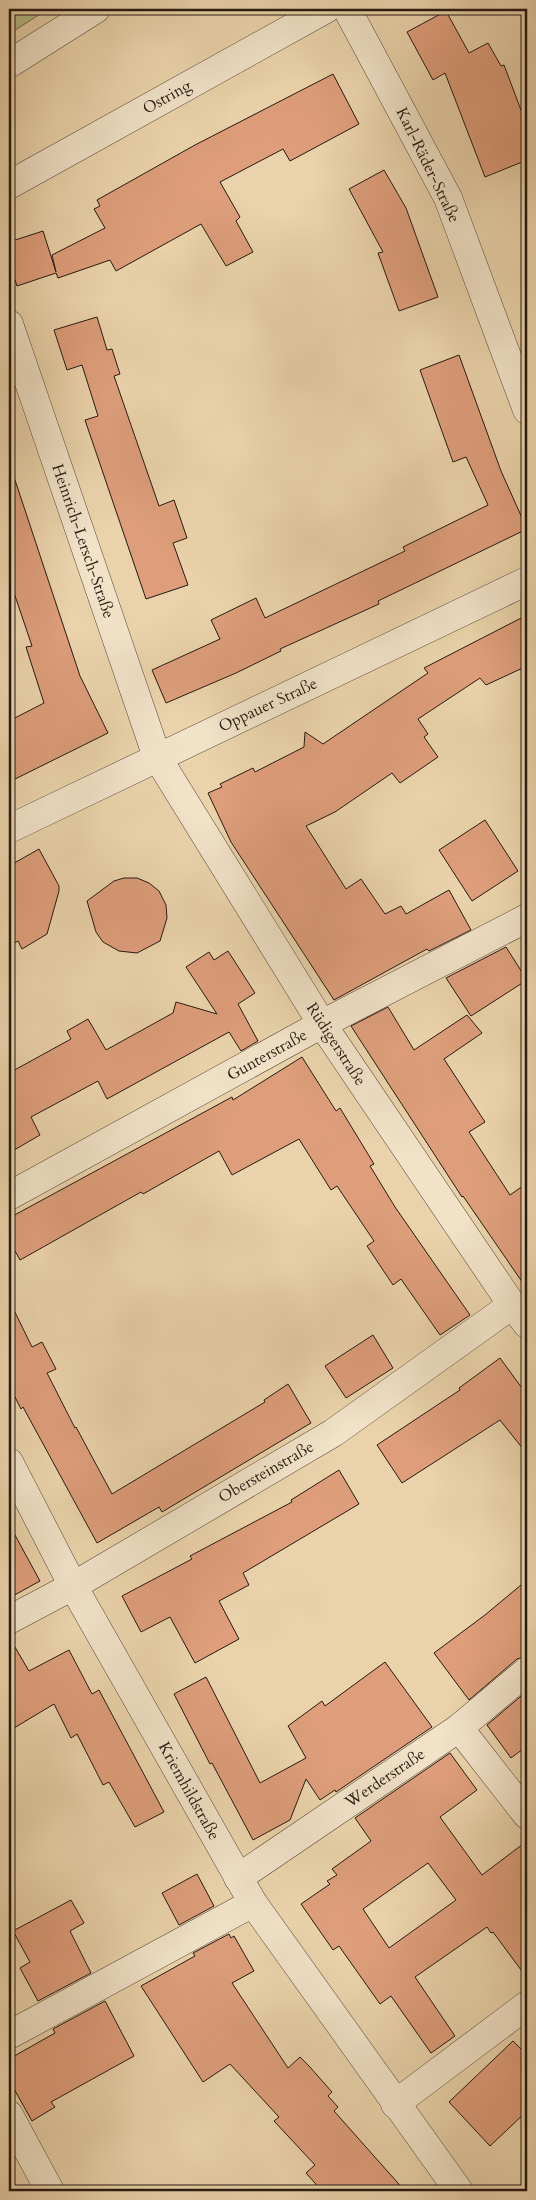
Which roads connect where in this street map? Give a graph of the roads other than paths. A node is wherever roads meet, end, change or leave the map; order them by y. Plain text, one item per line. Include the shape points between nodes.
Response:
1 (96, 9) edge
2 (326, 9) edge
3 (347, 9) edge
4 (9, 64) edge
5 (9, 185) edge
6 (9, 324) edge
7 (527, 410) edge
8 (527, 581) edge
9 (157, 757) junction
10 (9, 829) edge
11 (527, 918) edge
12 (322, 1024) junction
13 (9, 1196) edge
14 (519, 1314) edge
15 (9, 1462) edge
16 (73, 1586) junction
17 (9, 1620) edge
18 (527, 1671) edge
19 (459, 1728) junction
20 (527, 1815) edge
21 (238, 1878) junction
22 (253, 1903) junction
23 (527, 2005) edge
24 (9, 2035) edge
25 (395, 2104) junction
26 (9, 2115) edge
27 (50, 2191) edge
28 (459, 2191) edge

1 - 4 street
2 - 5 street, Ostring
3 - 7 street, Karl-Räder-Straße via 448,198
6 - 9 street, Heinrich-Lersch-Straße
8 - 9 street, Oppauer Straße
9 - 10 street, Oppauer Straße
9 - 12 street, Rüdigerstraße
11 - 12 street, Gunterstraße
12 - 13 street, Gunterstraße
12 - 14 street, Rüdigerstraße
14 - 16 street, Obersteinstraße via 333,1433
15 - 16 street, Kriemhildstraße
16 - 17 street, Obersteinstraße
16 - 21 street, Kriemhildstraße
18 - 19 street, Werderstraße
19 - 20 street
19 - 21 street, Werderstraße
21 - 22 street, Kriemhildstraße
22 - 24 street
22 - 25 street, Kriemhildstraße
23 - 25 street
25 - 28 street, Kriemhildstraße
26 - 27 street

